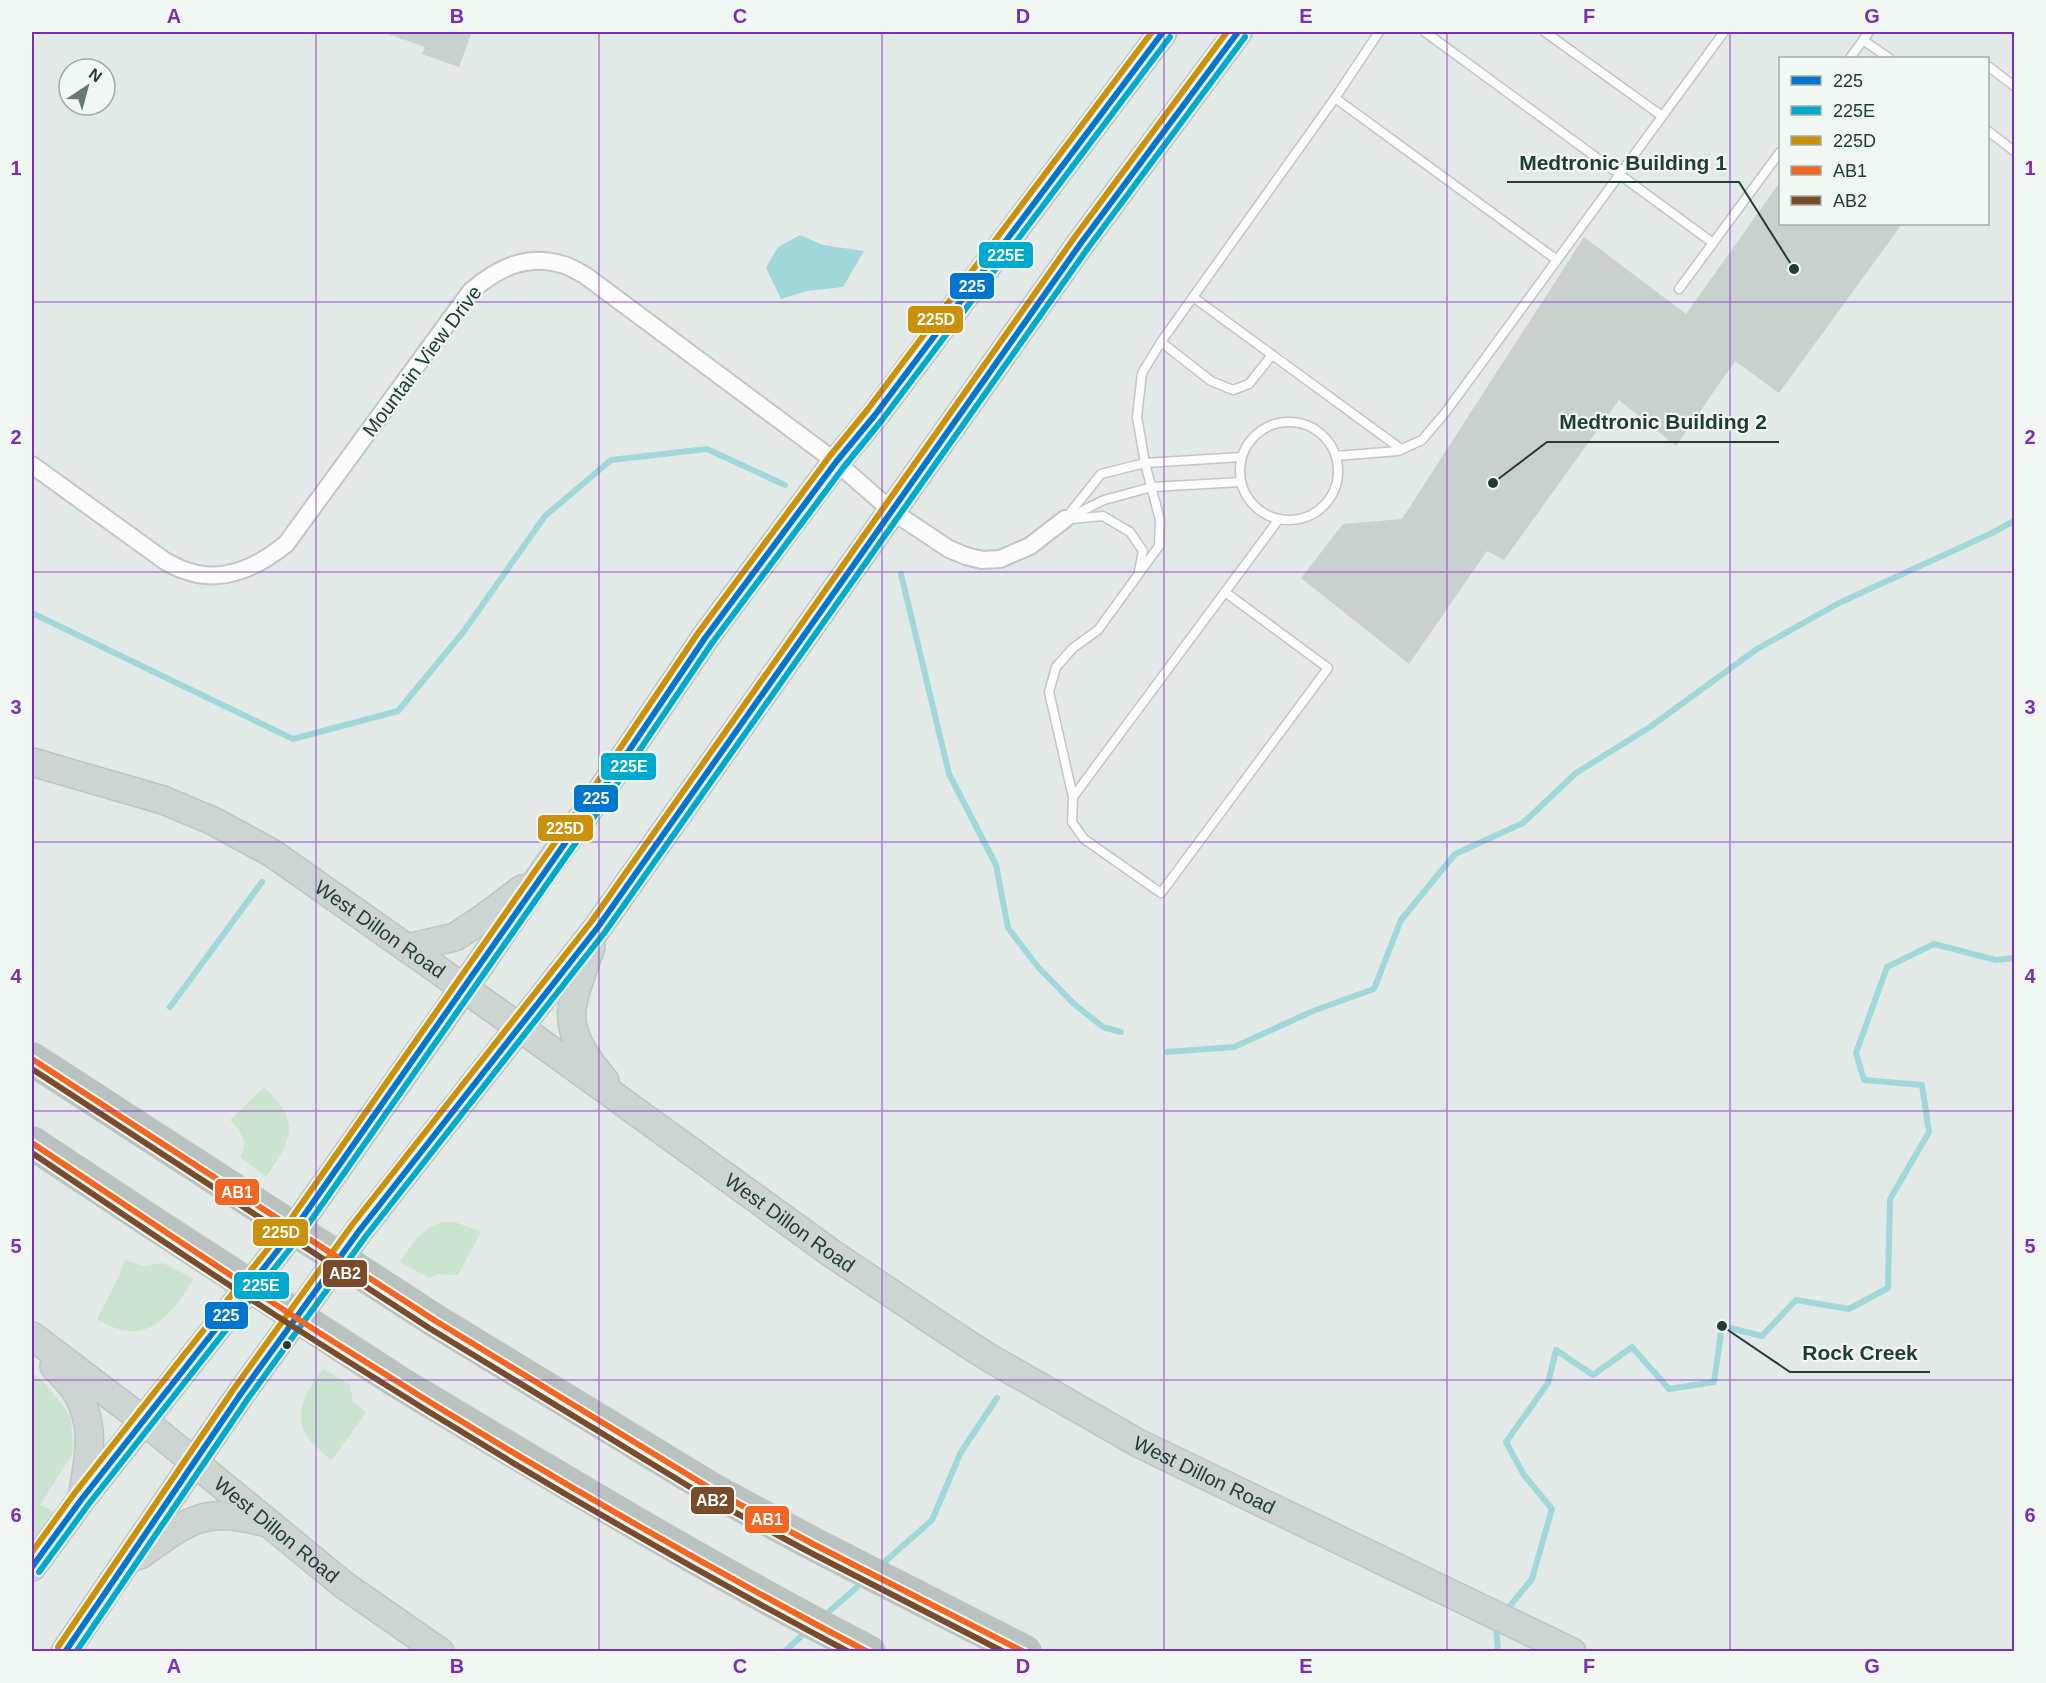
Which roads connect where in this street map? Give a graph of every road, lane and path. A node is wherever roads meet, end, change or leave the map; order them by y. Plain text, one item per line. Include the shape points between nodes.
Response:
1 (1163, 32) edge
2 (1238, 32) edge
3 (1379, 32) edge
4 (1425, 32) edge
5 (1545, 32) edge
6 (1724, 32) edge
7 (1869, 32) edge
8 (1863, 40) junction
9 (1851, 57) edge
10 (1888, 57) edge
11 (1989, 67) edge
12 (2014, 86) edge
13 (1335, 98) junction
14 (1662, 116) junction
15 (1989, 132) edge
16 (2014, 151) edge
17 (1779, 153) edge
18 (1620, 174) junction
19 (1713, 243) junction
20 (1557, 260) junction
21 (1679, 289) dead end
22 (1193, 297) junction
23 (1161, 342) junction
24 (1272, 355) junction
25 (1401, 449) junction
26 (1336, 456) junction
27 (1241, 457) junction
28 (836, 462) junction
29 (1146, 463) junction
30 (32, 465) edge
31 (1241, 482) junction
32 (1152, 487) junction
33 (892, 511) junction
34 (1065, 519) junction
35 (1279, 519) junction
36 (1139, 574) junction
37 (1225, 592) junction
38 (32, 762) edge
39 (1073, 797) junction
40 (542, 874) junction
41 (598, 927) junction
42 (407, 948) junction
43 (464, 988) junction
44 (519, 1027) junction
45 (32, 1059) edge
46 (623, 1103) junction
47 (32, 1143) edge
48 (32, 1336) edge
49 (32, 1343) edge
50 (144, 1420) junction
51 (195, 1462) junction
52 (81, 1500) junction
53 (271, 1524) junction
54 (32, 1567) edge
55 (125, 1567) junction
56 (65, 1652) edge
57 (440, 1652) edge
58 (868, 1652) edge
59 (1025, 1652) edge
60 (1572, 1652) edge

1 - 28 main road
2 - 33 main road via 1081,243
3 - 13 lane
4 - 18 lane
5 - 14 lane
6 - 14 lane
7 - 8 lane
8 - 9 lane
8 - 10 lane
11 - 12 lane
13 - 20 lane
13 - 22 lane
14 - 18 lane
15 - 16 lane
17 - 19 lane
18 - 19 lane
18 - 20 lane
19 - 21 lane
20 - 25 lane via 1446,413 1422,440
22 - 23 lane
22 - 24 lane
23 - 24 lane via 1211,381 1233,390 1249,384
23 - 29 lane via 1142,373 1137,417
24 - 25 lane
25 - 26 lane
26 - 27 lane via 1320,432 1290,421 1259,430
26 - 35 lane via 1338,477 1324,506 1295,520
27 - 29 lane
27 - 31 lane
28 - 30 street, Mountain View Drive via 586,276 564,265 523,262 503,267 471,291 286,544 266,560 229,574 188,572 165,561
28 - 33 street, Mountain View Drive
28 - 40 main road via 705,638
29 - 32 lane
29 - 34 lane via 1101,474
31 - 32 lane
31 - 35 lane via 1251,503 1263,514
32 - 34 lane via 1104,500
32 - 36 lane via 1160,520 1159,546
33 - 34 street, Mountain View Drive via 950,549 991,560 1030,546
33 - 41 main road
34 - 36 lane via 1103,516 1130,532 1143,550
35 - 37 lane
36 - 39 lane via 1098,630 1073,648 1056,667 1049,692
37 - 39 lane
37 - 39 lane via 1328,668 1161,893 1084,839 1072,822
38 - 42 main road, West Dillon Road via 163,800 213,821 272,853
40 - 42 main road via 455,937
40 - 43 main road
41 - 44 main road
41 - 46 main road via 572,1010 575,1036 591,1064
42 - 43 main road, West Dillon Road
43 - 44 main road, West Dillon Road
43 - 50 main road via 259,1277
44 - 46 main road, West Dillon Road
44 - 51 main road via 359,1231
45 - 59 highway, bridge via 434,1320 713,1490
46 - 60 main road, West Dillon Road via 834,1255 1021,1377 1138,1443
47 - 58 highway, bridge via 398,1382 662,1539
48 - 50 main road, West Dillon Road
49 - 52 main road via 75,1389 87,1413 90,1436
50 - 51 main road, West Dillon Road
50 - 52 main road
51 - 53 main road, West Dillon Road
51 - 55 main road
52 - 54 main road
53 - 55 main road via 218,1514 195,1520
53 - 57 main road, West Dillon Road via 344,1585
55 - 56 main road

